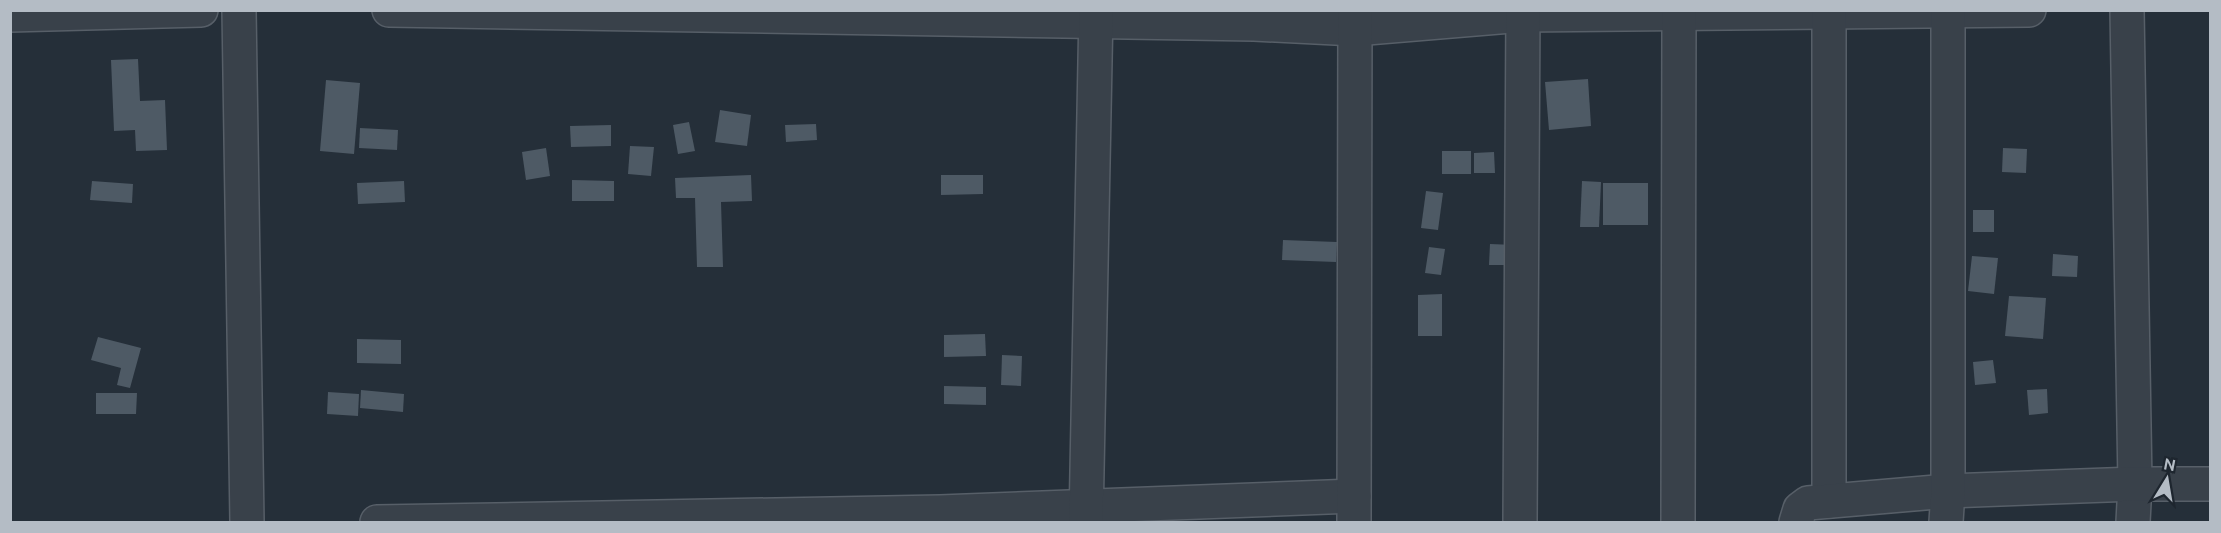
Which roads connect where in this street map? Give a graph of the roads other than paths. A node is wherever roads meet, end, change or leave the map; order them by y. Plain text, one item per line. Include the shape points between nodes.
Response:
1 (201, 10) edge
2 (239, 10) edge
3 (389, 10) edge
4 (2029, 10) edge
5 (2127, 10) edge
6 (1948, 11) edge
7 (1829, 12) junction
8 (1523, 13) edge
9 (1679, 14) junction
10 (10, 15) edge
11 (1095, 16) edge
12 (1355, 20) edge
13 (2135, 484) junction
14 (2211, 484) edge
15 (1829, 501) junction
16 (1947, 507) edge
17 (1354, 509) edge
18 (1085, 514) edge
19 (247, 522) edge
20 (377, 522) edge
21 (1520, 522) edge
22 (1678, 522) edge
23 (1796, 522) edge
24 (2133, 522) edge

1 - 10 street
2 - 19 street
3 - 11 street
4 - 6 street
5 - 13 street
6 - 7 street
6 - 16 street
7 - 9 street
7 - 15 street
8 - 9 street
8 - 12 street
8 - 21 street
9 - 22 street
11 - 12 street via 1254,24
11 - 18 street
12 - 17 street
13 - 14 street
13 - 16 street
13 - 24 street
15 - 16 street
15 - 23 street via 1808,503 1800,509
17 - 18 street
18 - 20 street via 940,512

